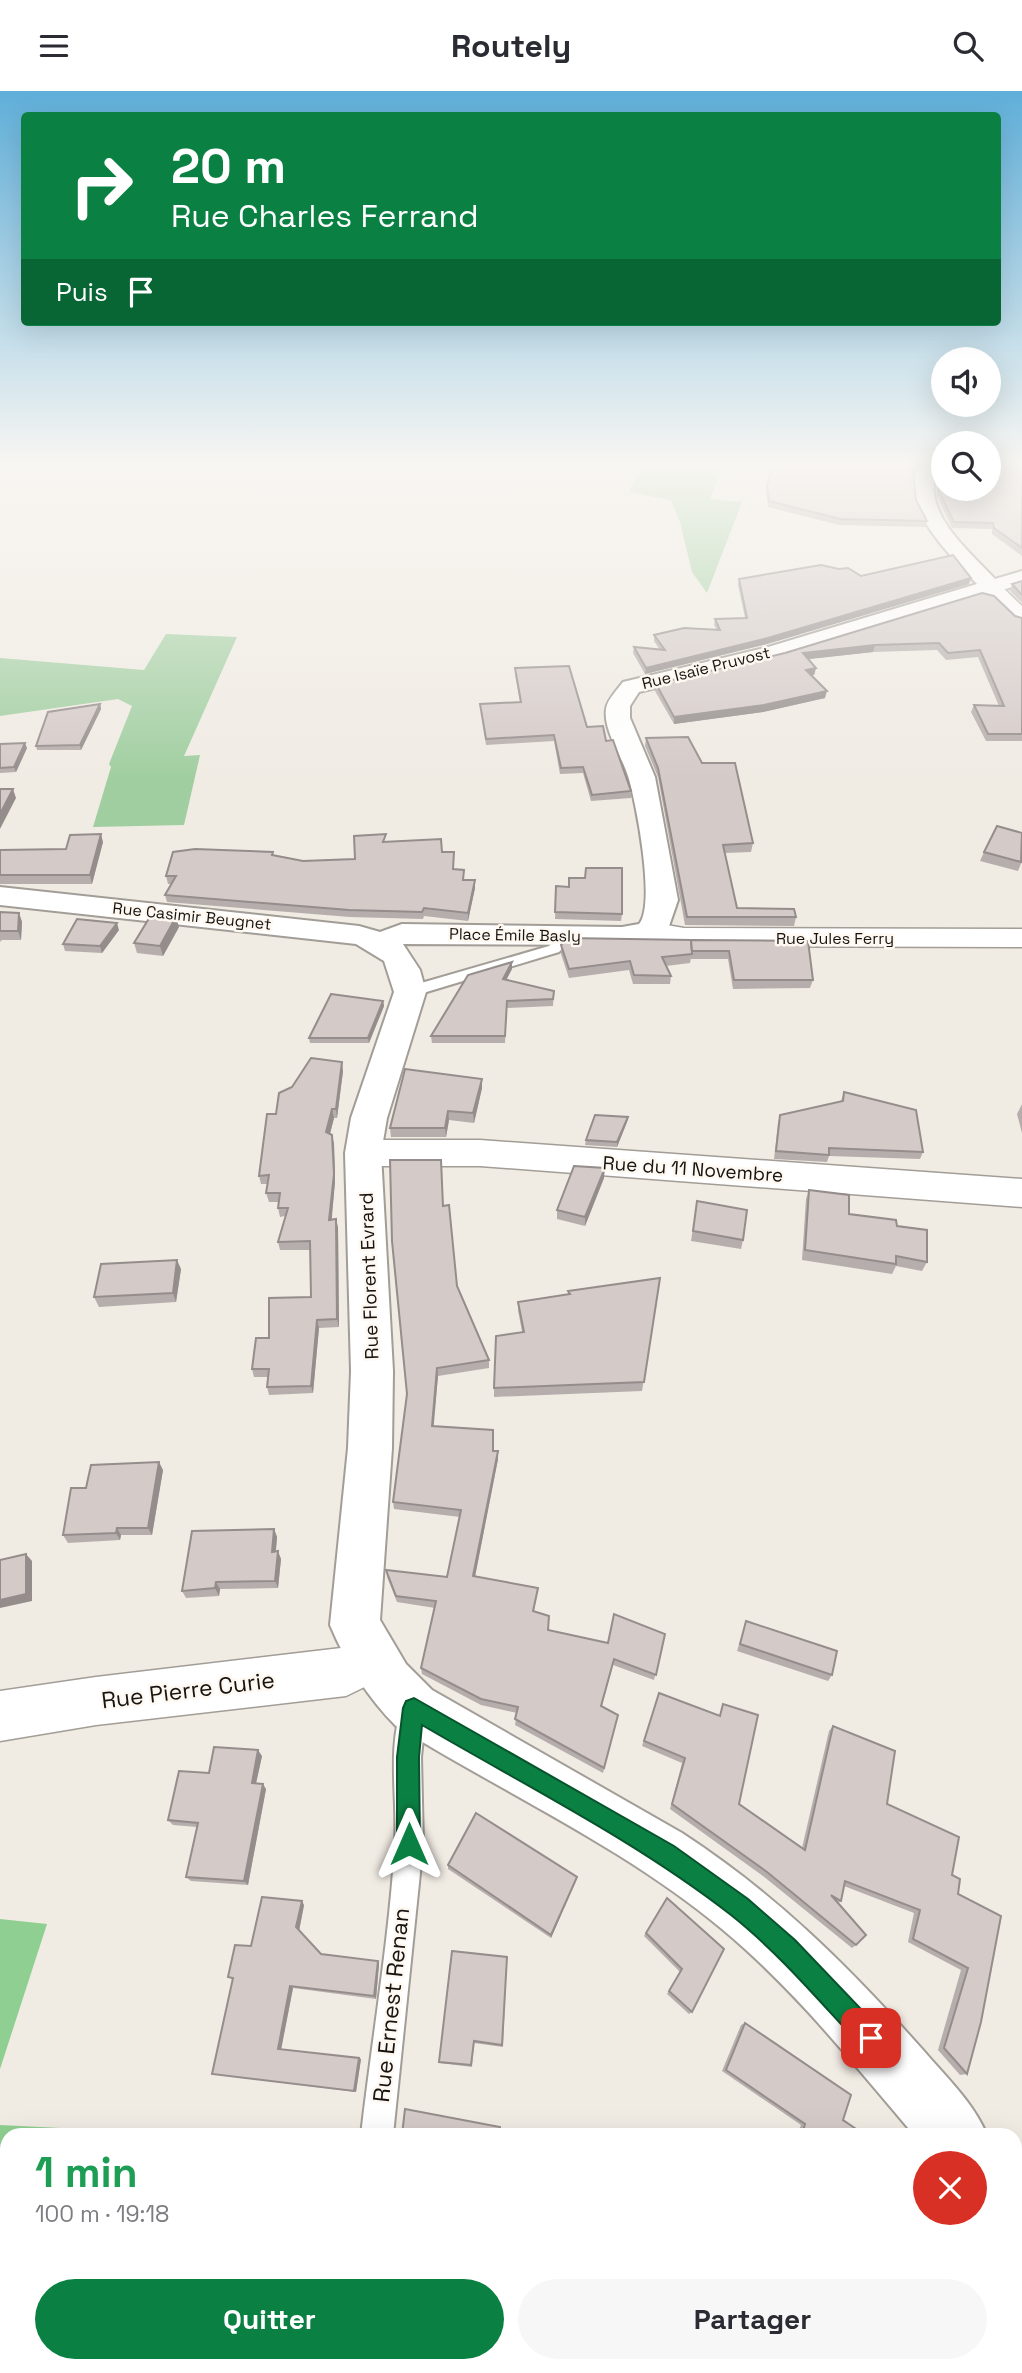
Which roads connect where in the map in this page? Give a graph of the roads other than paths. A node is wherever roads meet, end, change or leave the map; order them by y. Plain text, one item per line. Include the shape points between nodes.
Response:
1 (975, 569) edge
2 (1022, 577) edge
3 (989, 585) junction
4 (1022, 617) edge
5 (0, 896) edge
6 (649, 931) junction
7 (566, 936) junction
8 (1022, 938) edge
9 (383, 942) junction
10 (410, 992) junction
11 (363, 1153) junction
12 (1022, 1193) edge
13 (364, 1641) junction
14 (414, 1708) junction
15 (0, 1716) edge
16 (378, 2128) edge
17 (949, 2128) edge

1 - 3 street
2 - 3 street
3 - 4 street
3 - 6 street, Rue Isaïe Pruvost via 775,652 631,687 618,706 618,718 642,777 662,879 662,910
5 - 9 street, Rue Casimir Beugnet via 322,930
6 - 7 street, Place Émile Basly
6 - 8 street, Rue Jules Ferry via 684,937
7 - 9 street, Place Émile Basly via 402,933
7 - 10 lane via 554,949
9 - 10 street via 407,972
10 - 11 street, Rue Florent Evrard via 369,1118
11 - 12 street, Rue du 11 Novembre via 480,1153
11 - 13 street, Rue Florent Evrard via 372,1371
13 - 14 street via 387,1682
13 - 15 street, Rue Pierre Curie via 345,1672
14 - 16 lane, Rue Ernest Renan via 408,1757 409,1844
14 - 17 street via 666,1854 740,1907 854,2018

